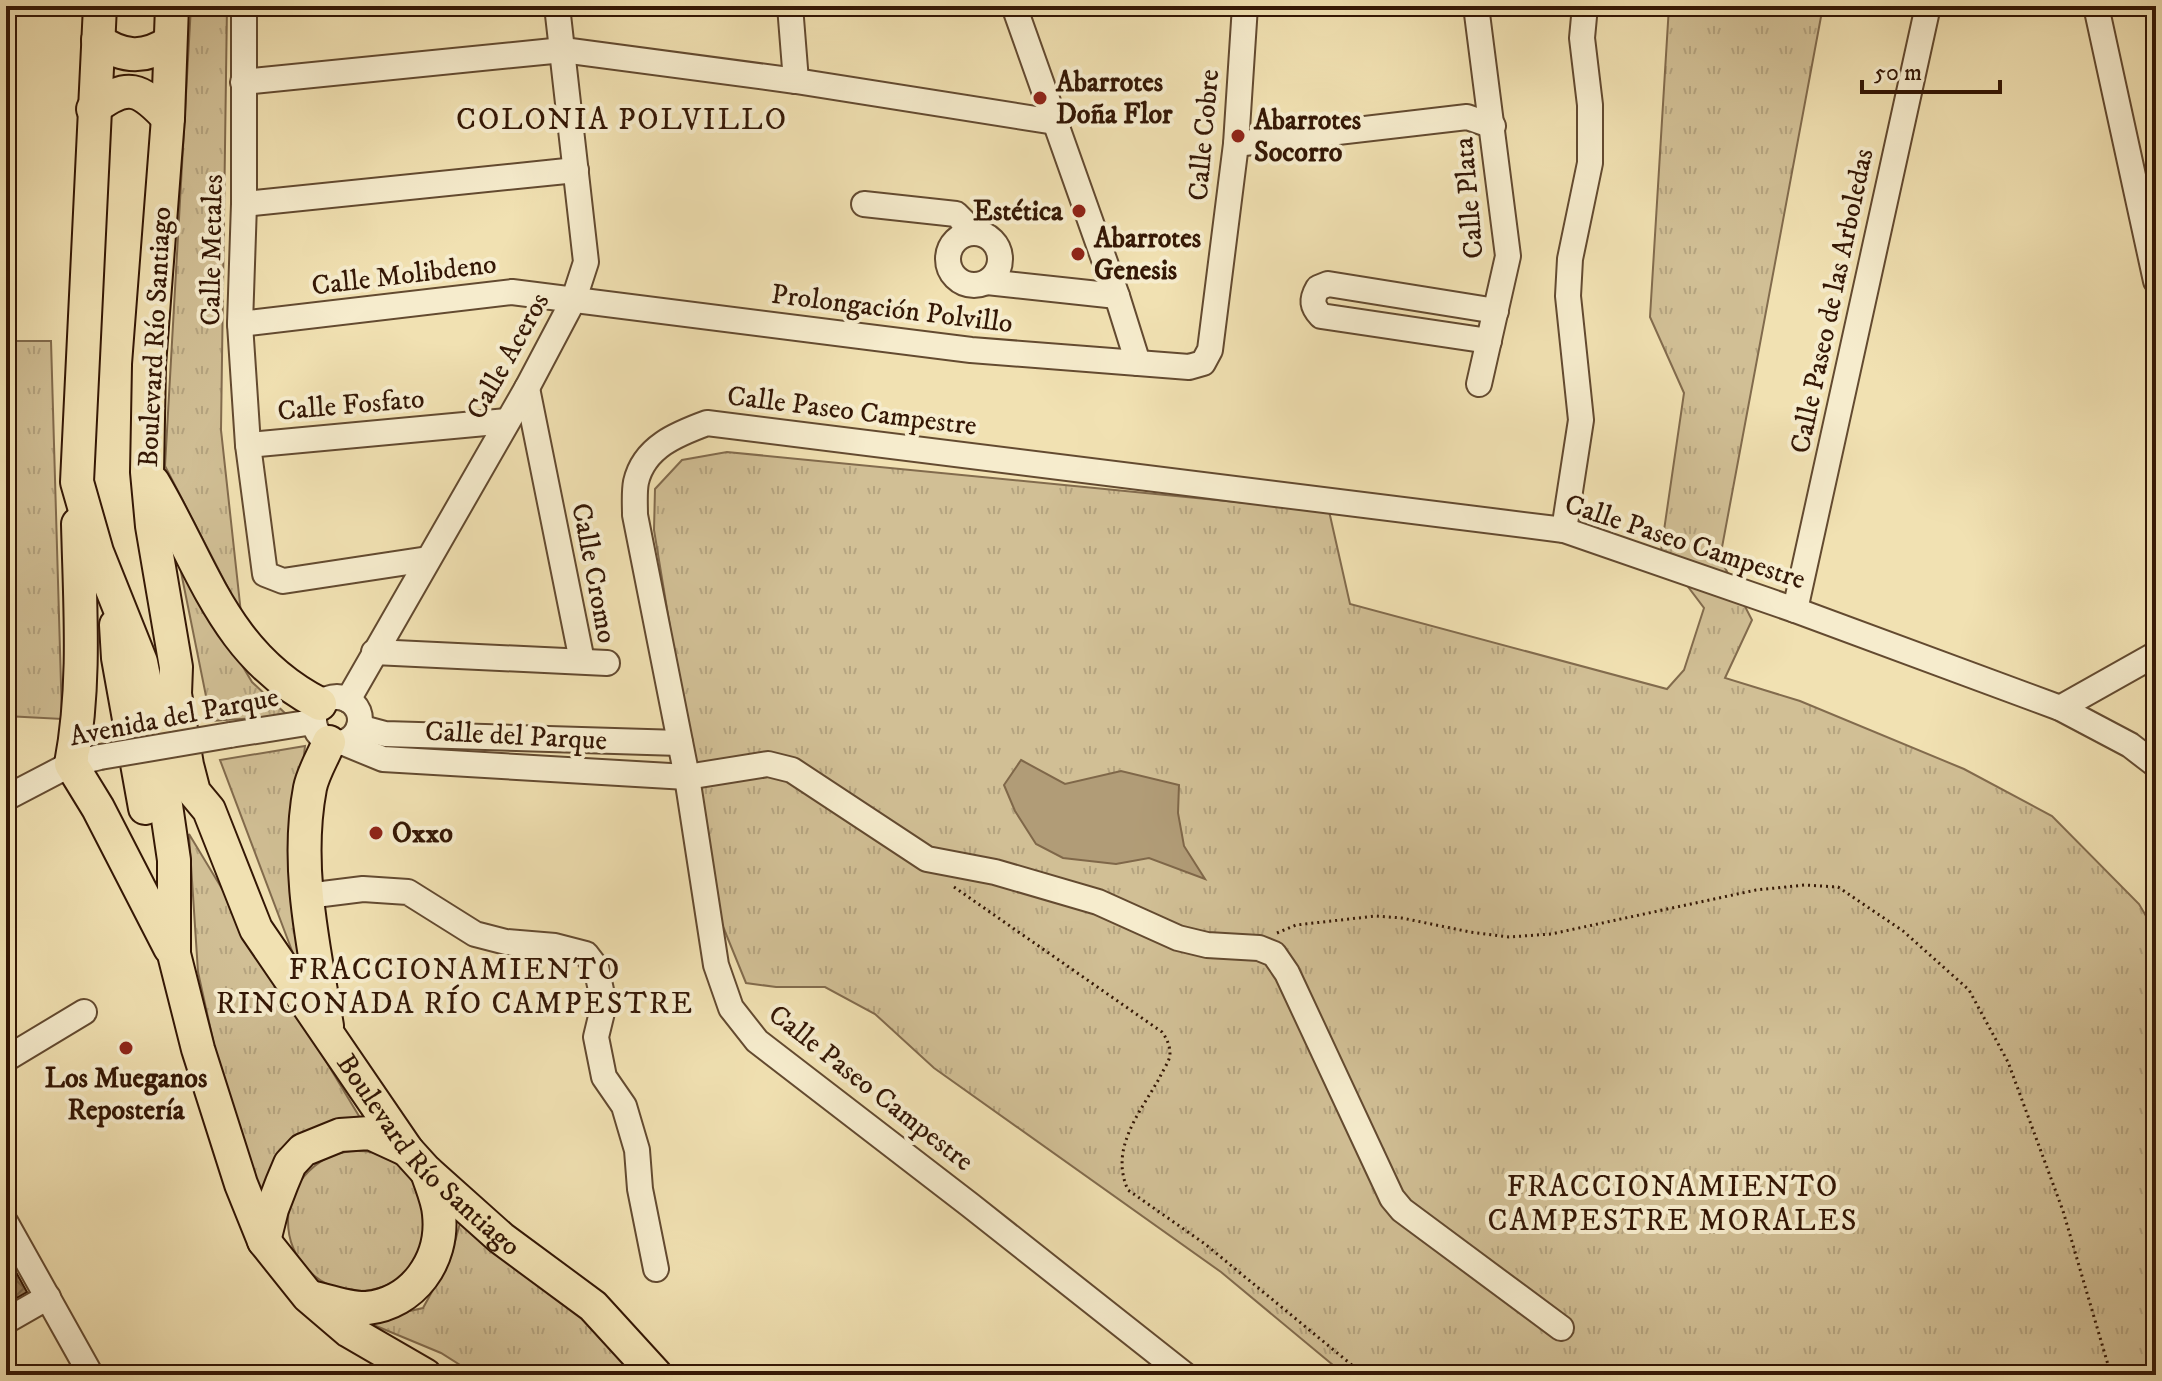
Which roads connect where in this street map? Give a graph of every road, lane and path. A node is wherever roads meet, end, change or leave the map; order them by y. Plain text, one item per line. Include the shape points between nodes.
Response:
1 (100, 6) edge
2 (172, 6) edge
3 (244, 6) edge
4 (557, 6) edge
5 (790, 6) edge
6 (1014, 6) edge
7 (1245, 6) edge
8 (1476, 6) edge
9 (1585, 6) edge
10 (1928, 6) edge
11 (2096, 6) edge
12 (98, 40) junction
13 (170, 42) junction
14 (563, 50) junction
15 (796, 81) junction
16 (243, 82) junction
17 (1486, 86) junction
18 (93, 109) junction
19 (1467, 117) junction
20 (168, 118) junction
21 (1055, 122) junction
22 (1493, 126) junction
23 (1236, 144) junction
24 (576, 170) junction
25 (244, 204) junction
26 (864, 204) dead end
27 (965, 234) junction
28 (2156, 281) edge
29 (987, 282) junction
30 (1117, 296) junction
31 (574, 299) junction
32 (1496, 311) junction
33 (240, 324) junction
34 (1489, 341) junction
35 (1138, 363) junction
36 (1203, 363) joint
37 (1479, 384) dead end
38 (527, 388) junction
39 (507, 421) junction
40 (248, 445) junction
41 (147, 472) junction
42 (77, 482) junction
43 (1564, 530) junction
44 (428, 559) junction
45 (1795, 610) junction
46 (374, 652) junction
47 (2156, 654) edge
48 (582, 661) junction
49 (607, 663) dead end
50 (2060, 708) junction
51 (336, 723) junction
52 (545, 739) junction
53 (680, 743) junction
54 (86, 761) junction
55 (2156, 765) edge
56 (543, 767) junction
57 (687, 777) junction
58 (6, 798) edge
59 (953, 886) dead end
60 (307, 896) junction
61 (1259, 948) junction
62 (174, 954) junction
63 (84, 1012) dead end
64 (329, 1037) junction
65 (6, 1059) edge
66 (416, 1160) junction
67 (6, 1223) edge
68 (264, 1241) junction
69 (656, 1269) dead end
70 (308, 1296) junction
71 (48, 1297) junction
72 (6, 1321) edge
73 (1561, 1328) dead end
74 (91, 1375) edge
75 (425, 1375) edge
76 (656, 1375) edge
77 (1185, 1375) edge
78 (1364, 1375) edge
79 (2111, 1375) edge

1 - 12 main road
2 - 13 main road, Boulevard Río Santiago
3 - 16 street, Calle Metales
4 - 14 street, Calle Aceros
5 - 15 street
6 - 21 street
7 - 23 street, Calle Cobre
8 - 17 street, Calle Plata
9 - 43 street via 1582,38 1590,163 1570,259 1568,296 1581,420
10 - 45 street, Calle Paseo de las Arboledas
11 - 28 street
12 - 13 main road via 114,52 133,53 155,53
12 - 18 main road
13 - 20 main road, Boulevard Río Santiago
14 - 15 street
14 - 16 street
14 - 24 street, Calle Aceros
15 - 21 street
16 - 25 street, Calle Metales
17 - 19 street
17 - 22 street, Calle Plata
18 - 20 main road via 110,96 130,91 149,97
18 - 42 main road
19 - 22 street
19 - 23 street
20 - 41 main road, Boulevard Río Santiago via 149,365
21 - 30 street
22 - 32 street, Calle Plata via 1508,256
23 - 36 street, Calle Cobre via 1210,350
24 - 25 street
24 - 31 street, Calle Aceros via 586,262
25 - 33 street, Calle Metales
26 - 27 street via 956,214 964,222
27 - 29 street via 982,234 999,251 998,269
27 - 29 street via 948,251 949,269 969,285
29 - 30 street
30 - 35 street
31 - 33 street, Calle Molibdeno via 512,292
31 - 35 street, Prolongación Polvillo via 971,350
31 - 38 street, Calle Aceros
32 - 34 street, Calle Plata
32 - 34 street via 1328,284 1313,298 1321,316
33 - 40 street, Calle Metales
34 - 37 street, Calle Plata
35 - 36 street, Prolongación Polvillo
38 - 39 street, Calle Aceros
38 - 48 street, Calle Cromo
39 - 40 street, Calle Fosfato
39 - 44 street, Calle Aceros
40 - 44 street, Calle Metales via 265,574 283,581
41 - 51 main road via 246,647
41 - 64 main road, Boulevard Río Santiago via 176,667 175,694 194,792 209,810 256,929
42 - 54 main road via 82,671 77,733
42 - 62 main road via 115,602 118,658 156,866 172,917
43 - 45 street, Calle Paseo Campestre
43 - 53 street, Calle Paseo Campestre via 707,423 677,434 651,452 636,482 635,515
44 - 46 street, Calle Aceros
45 - 50 street, Calle Paseo Campestre
46 - 48 street, Calle Cromo
46 - 51 street, Calle Aceros
47 - 50 street
48 - 49 street
50 - 55 street, Calle Paseo Campestre
51 - 52 street, Calle del Parque via 385,734
51 - 54 street, Avenida del Parque, bridge via 230,735
51 - 56 street, Calle del Parque via 383,759
51 - 60 main road via 311,785
52 - 53 street, Calle del Parque
52 - 56 street
53 - 57 street, Calle Paseo Campestre
54 - 58 street, Avenida del Parque
54 - 62 main road via 98,808
56 - 57 street, Calle del Parque
57 - 61 street, Calle del Parque via 768,764 792,770 927,859 1098,902 1178,938
57 - 77 street, Calle Paseo Campestre via 716,965 731,1008 757,1041
59 - 78 path via 1162,1032 1170,1058 1121,1151 1128,1190 1205,1244
60 - 64 main road
60 - 69 street via 363,889 408,892 475,934 586,954 596,967 604,1004 596,1037 604,1077 624,1106 637,1150
61 - 73 street via 1274,954 1287,973 1392,1198
61 - 79 path via 1296,925 1376,916 1509,937 1551,934 1756,890 1838,887 1903,931 1969,990 2008,1062 2063,1211
62 - 68 main road via 198,1049
63 - 65 street
64 - 66 main road, Boulevard Río Santiago
66 - 68 main road via 370,1133 340,1135 303,1150 290,1164
66 - 70 main road via 439,1214 431,1265 416,1287 397,1300 365,1308
66 - 76 main road, Boulevard Río Santiago via 501,1238 593,1306
67 - 71 street
68 - 70 main road
70 - 75 main road via 349,1331
71 - 72 street
71 - 74 street

